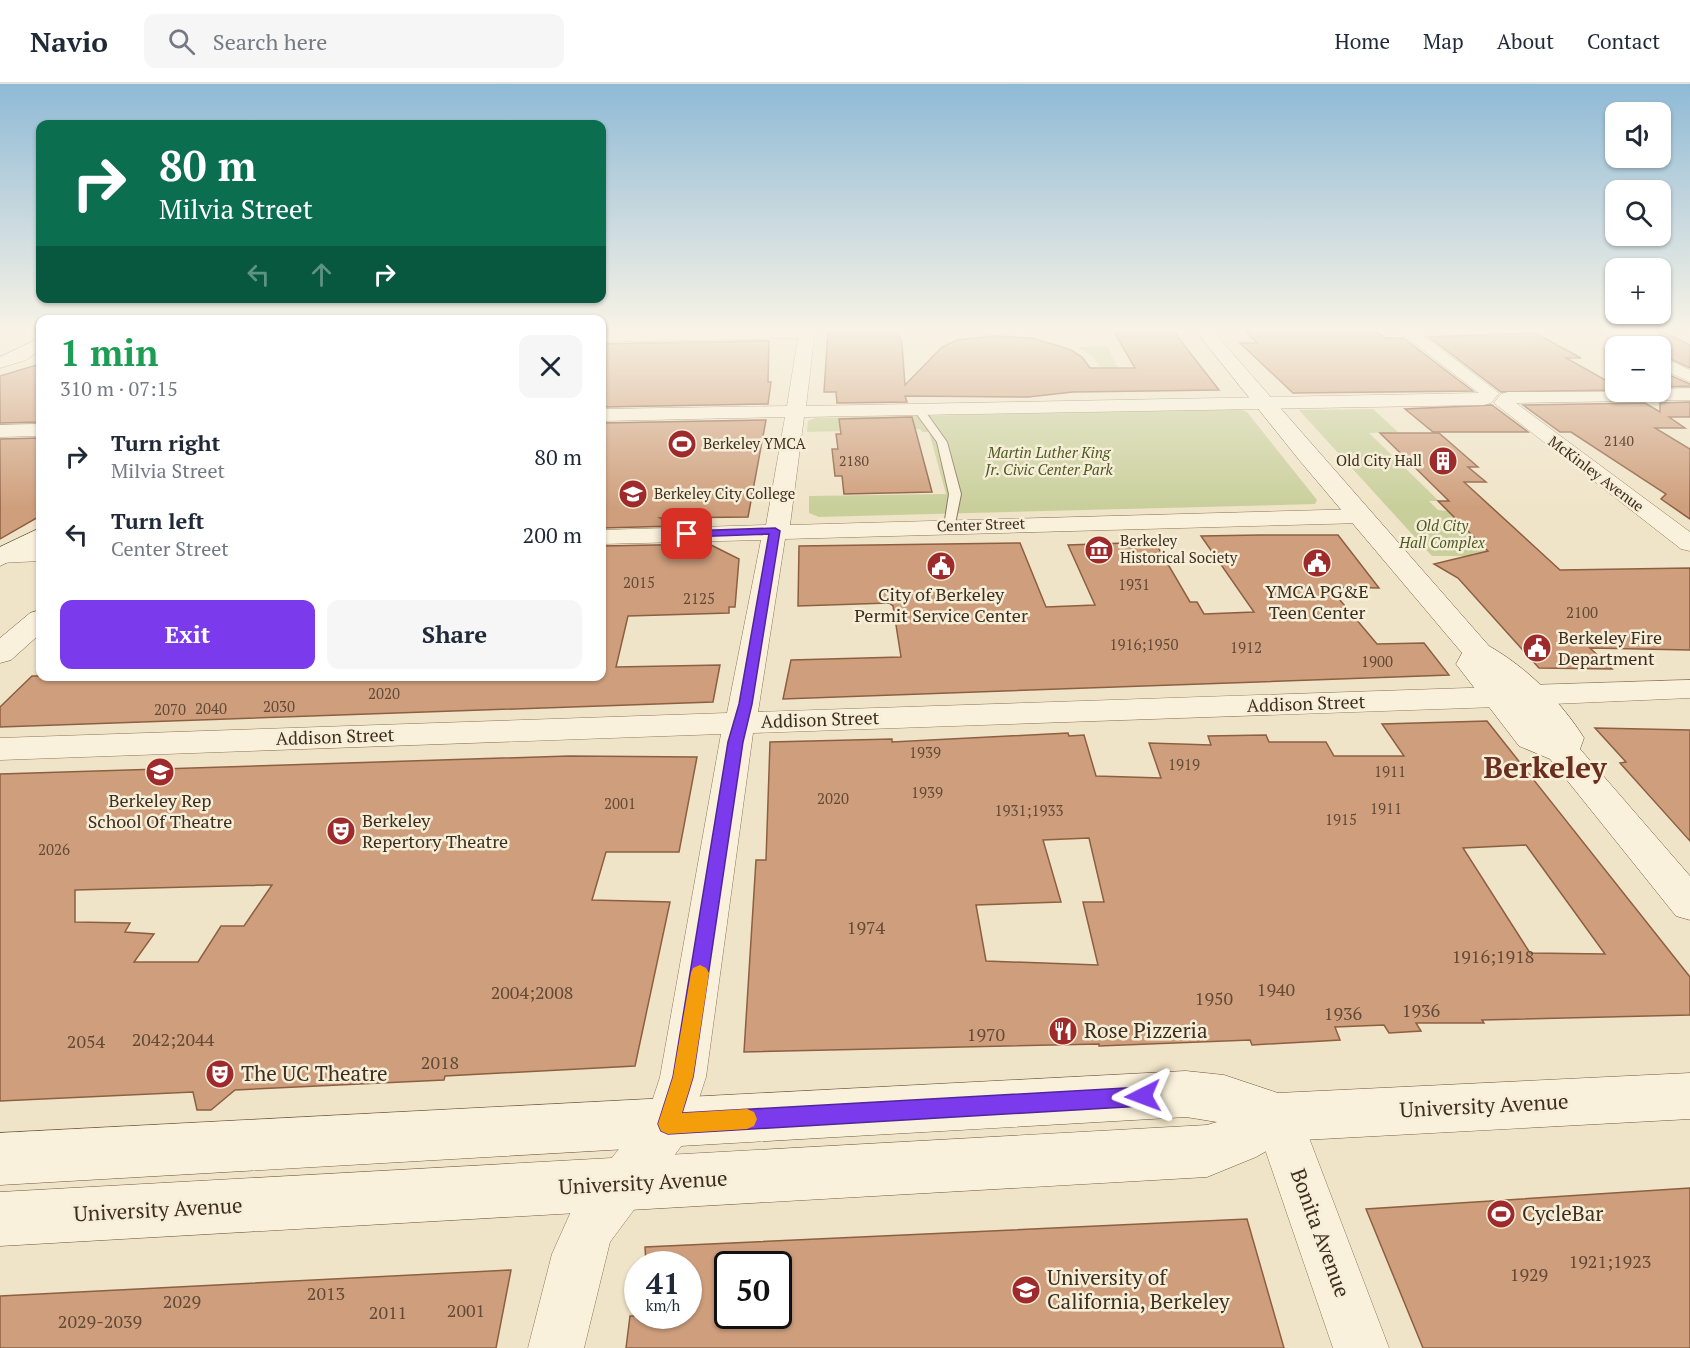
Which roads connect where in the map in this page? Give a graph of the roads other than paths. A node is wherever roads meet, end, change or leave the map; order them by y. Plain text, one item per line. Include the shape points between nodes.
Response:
1 (798, 389) edge
2 (1252, 389) edge
3 (1484, 389) edge
4 (1690, 394) edge
5 (1496, 398) junction
6 (1264, 403) junction
7 (918, 409) junction
8 (795, 411) junction
9 (606, 415) edge
10 (36, 430) edge
11 (0, 431) edge
12 (1361, 516) junction
13 (950, 526) junction
14 (775, 531) junction
15 (606, 537) edge
16 (36, 538) edge
17 (1690, 544) edge
18 (36, 554) edge
19 (2, 556) edge
20 (36, 622) edge
21 (1478, 652) junction
22 (0, 654) edge
23 (1690, 689) edge
24 (1530, 695) junction
25 (1497, 697) junction
26 (739, 723) junction
27 (0, 749) edge
28 (1562, 751) junction
29 (1690, 904) edge
30 (1690, 1096) edge
31 (1278, 1117) junction
32 (668, 1124) junction
33 (0, 1159) edge
34 (620, 1184) junction
35 (0, 1219) edge
36 (556, 1348) edge
37 (1361, 1348) edge

1 - 8 street
2 - 6 main road
3 - 5 street, McKinley Avenue
4 - 5 street
5 - 6 street
5 - 17 street, McKinley Avenue
6 - 7 street
6 - 12 main road
7 - 8 street
7 - 13 lane via 942,442 955,494
8 - 9 street
8 - 14 street
10 - 11 street
12 - 13 street, Center Street
12 - 21 main road
13 - 14 street, Center Street
14 - 15 street, Center Street
14 - 26 street via 746,704
16 - 19 main road
18 - 19 street
20 - 22 main road
21 - 24 main road via 1499,663
21 - 25 main road via 1471,664
23 - 24 street
24 - 28 main road via 1567,738
25 - 26 street, Addison Street
25 - 28 main road via 1531,738
26 - 27 street, Addison Street
26 - 32 street via 683,1077
28 - 29 main road
30 - 31 main road, University Avenue
31 - 32 main road, University Avenue via 1224,1099 1186,1094
31 - 34 main road, University Avenue via 1207,1151
31 - 37 street, Bonita Avenue
32 - 33 main road, University Avenue
32 - 34 street
34 - 35 main road, University Avenue
34 - 36 street via 591,1225 579,1254

